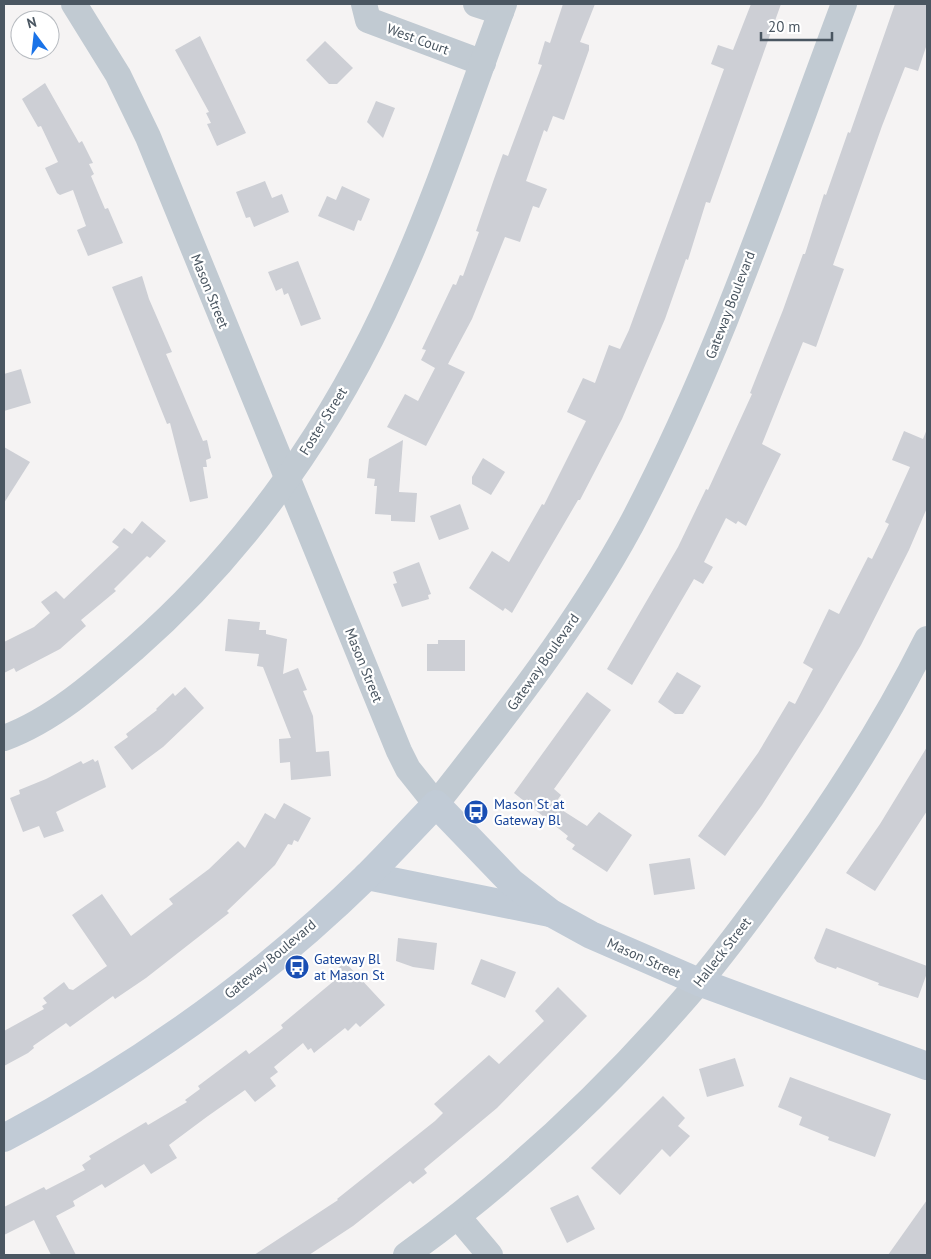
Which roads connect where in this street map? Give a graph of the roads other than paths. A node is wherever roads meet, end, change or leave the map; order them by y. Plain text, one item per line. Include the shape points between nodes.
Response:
1 (74, 4) edge
2 (364, 4) edge
3 (476, 4) edge
4 (844, 4) edge
5 (503, 8) edge
6 (483, 63) junction
7 (287, 477) junction
8 (927, 639) edge
9 (4, 738) edge
10 (436, 804) junction
11 (368, 876) junction
12 (551, 913) junction
13 (699, 982) junction
14 (927, 1066) edge
15 (4, 1138) edge
16 (458, 1217) junction
17 (406, 1255) edge
18 (490, 1255) edge

1 - 7 street, Mason Street via 118,75 148,137
2 - 6 street, West Court via 368,20
3 - 5 street
4 - 10 street, Gateway Boulevard via 703,375 630,527 552,652
5 - 6 street, Foster Street
6 - 7 street, Foster Street via 396,287 356,367
7 - 9 street, Foster Street via 240,542 177,611 79,694 42,720
7 - 10 street, Mason Street via 399,751 408,769
8 - 13 street, Halleck Street via 850,775 751,916
10 - 11 street, Gateway Boulevard
10 - 12 street, Mason Street via 512,882
11 - 12 street
11 - 15 street, Gateway Boulevard via 289,946 156,1048 106,1081
12 - 13 street, Mason Street via 591,935
13 - 14 street, Mason Street
13 - 16 street, Halleck Street via 574,1114
16 - 17 street, Halleck Street
16 - 18 street

